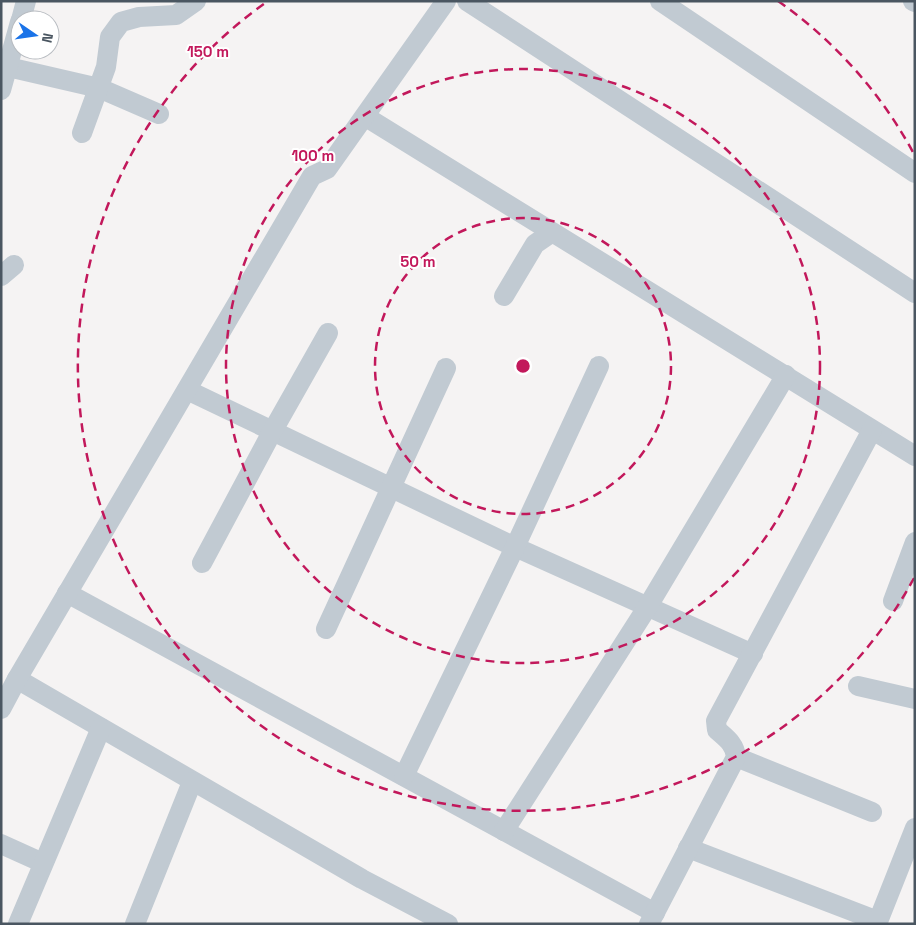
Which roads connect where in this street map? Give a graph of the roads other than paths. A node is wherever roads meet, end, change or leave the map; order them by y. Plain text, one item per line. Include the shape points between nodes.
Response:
1 (196, 1) edge
2 (446, 1) edge
3 (467, 1) edge
4 (660, 1) edge
5 (10, 57) edge
6 (4, 78) edge
7 (99, 88) junction
8 (159, 114) dead end
9 (366, 117) junction
10 (82, 133) dead end
11 (915, 173) edge
12 (551, 233) junction
13 (915, 293) edge
14 (504, 296) dead end
15 (328, 333) dead end
16 (599, 366) dead end
17 (446, 368) dead end
18 (786, 375) junction
19 (187, 390) junction
20 (872, 430) junction
21 (272, 432) junction
22 (915, 456) edge
23 (392, 489) junction
24 (915, 542) edge
25 (515, 547) junction
26 (202, 563) dead end
27 (67, 593) junction
28 (893, 601) dead end
29 (648, 606) junction
30 (326, 629) dead end
31 (753, 654) junction
32 (17, 678) junction
33 (858, 686) dead end
34 (915, 699) edge
35 (1, 709) edge
36 (101, 728) junction
37 (736, 758) junction
38 (404, 776) junction
39 (192, 782) junction
40 (872, 812) dead end
41 (915, 828) edge
42 (504, 831) junction
43 (1, 844) edge
44 (688, 848) junction
45 (43, 863) junction
46 (908, 868) edge
47 (652, 918) edge
48 (877, 922) edge
49 (18, 924) edge
50 (135, 924) edge
51 (448, 924) edge

1 - 7 street via 176,15 139,17 121,22 110,36 106,67
2 - 9 street
3 - 13 street
4 - 11 street
5 - 6 street
6 - 7 street
7 - 8 street
7 - 10 street
9 - 12 street
9 - 19 street via 327,169 312,176
12 - 14 street via 535,244
12 - 18 street
15 - 21 street
16 - 25 street
17 - 23 street
18 - 20 street
18 - 29 street
19 - 21 street
19 - 27 street
20 - 22 street
20 - 31 street
21 - 23 street
21 - 26 street
23 - 25 street
23 - 30 street
24 - 28 street
25 - 29 street
25 - 38 street
27 - 32 street
27 - 38 street
29 - 31 street
29 - 42 street
31 - 37 street via 716,721 717,730 736,750
32 - 35 street
32 - 36 street
33 - 34 street
36 - 39 street
36 - 45 street
37 - 40 street
37 - 44 street
38 - 42 street
39 - 50 street
39 - 51 street
41 - 46 street
42 - 47 street
43 - 45 street
44 - 47 street
44 - 48 street
45 - 49 street
46 - 48 street

